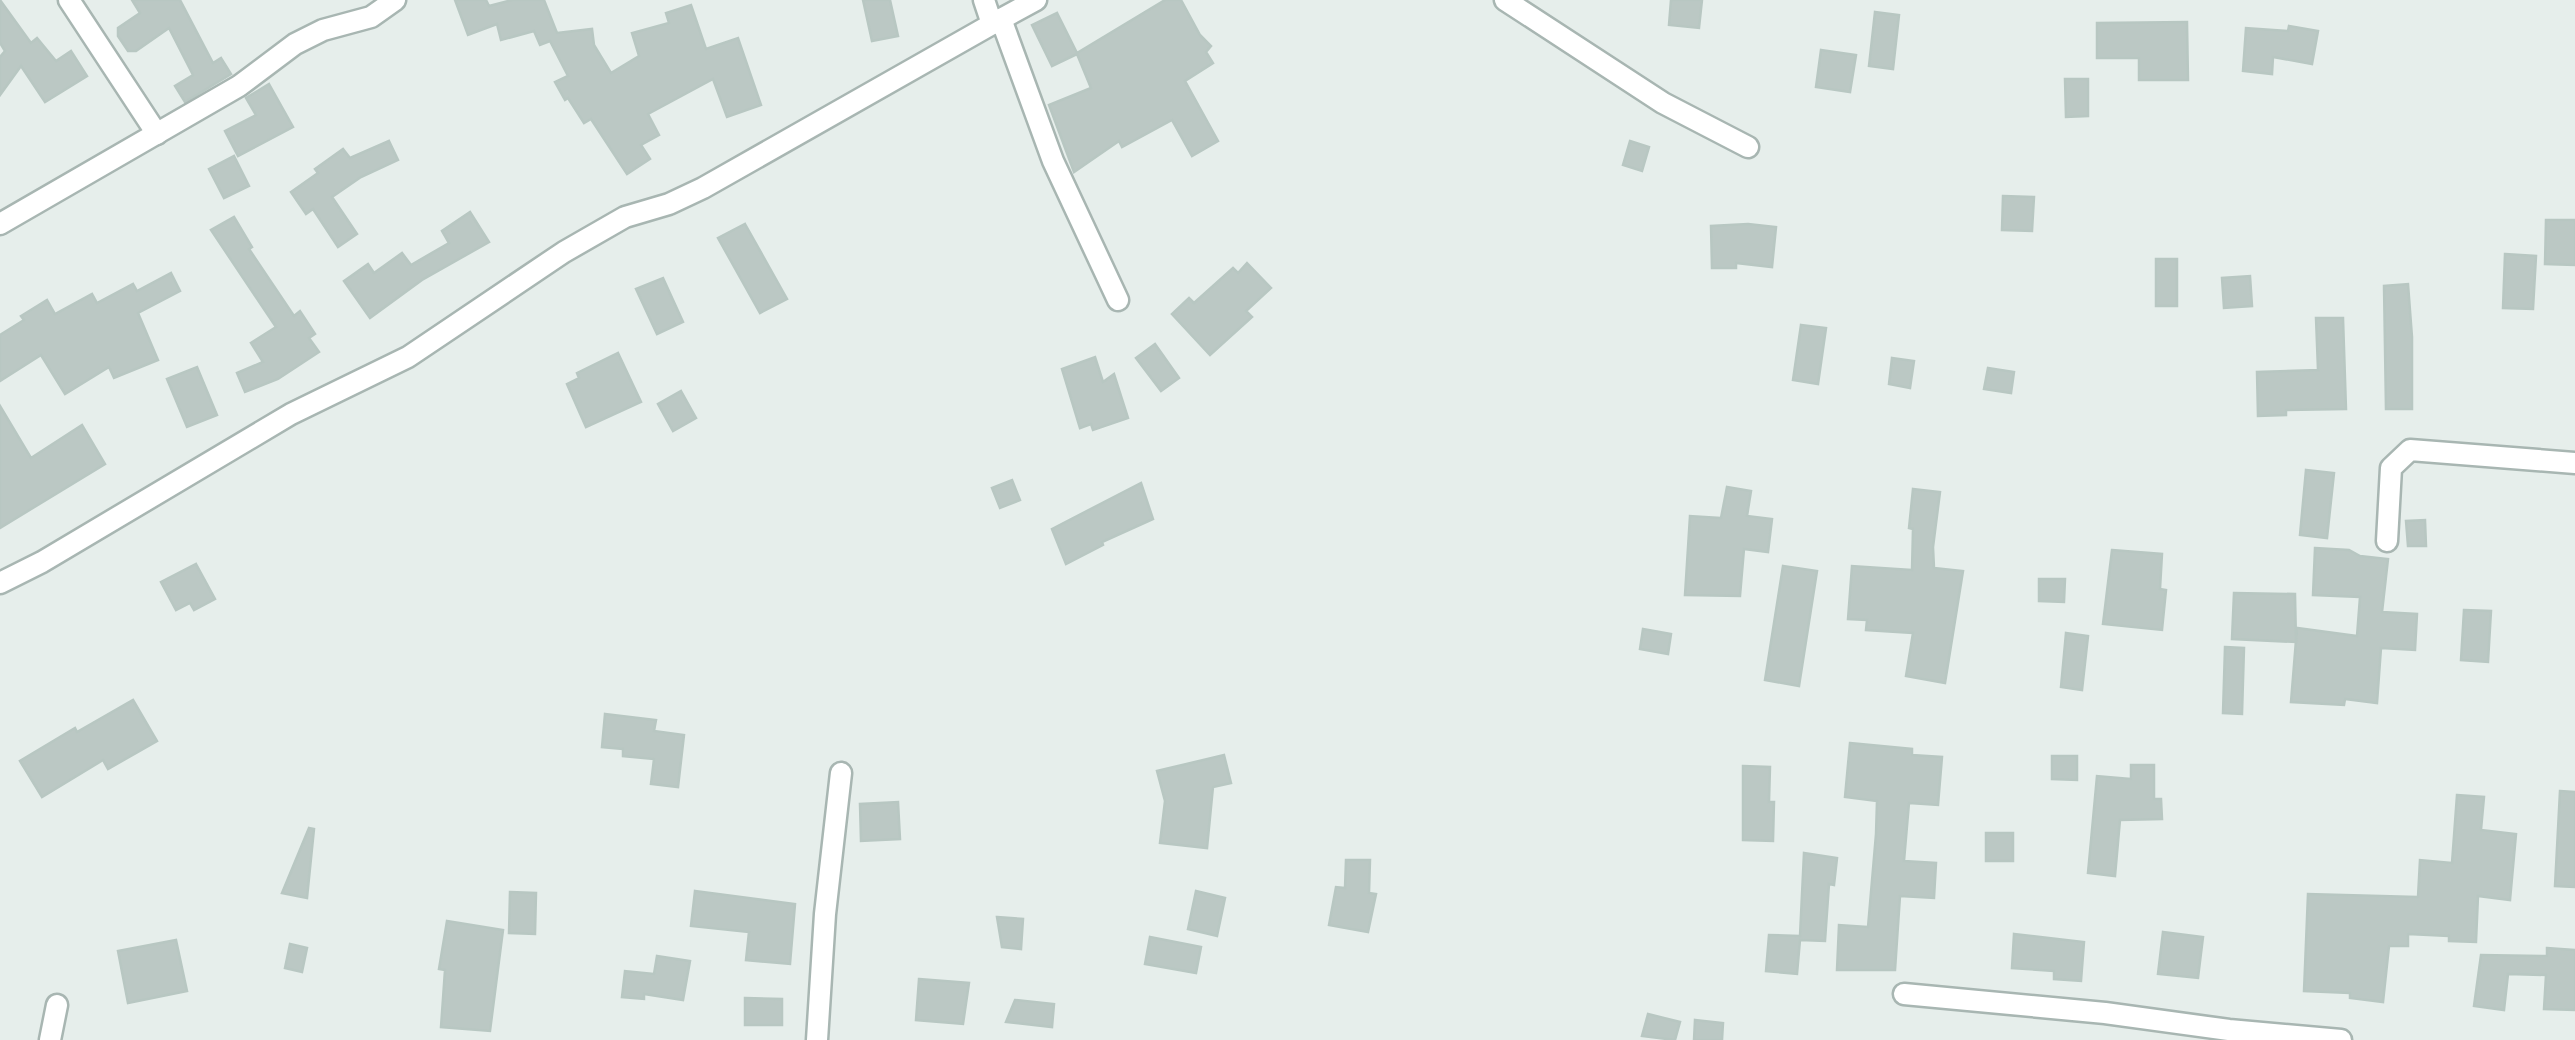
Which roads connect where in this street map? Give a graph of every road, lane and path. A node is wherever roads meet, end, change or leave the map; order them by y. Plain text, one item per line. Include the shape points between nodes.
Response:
1 (69, 0) edge
2 (395, 0) edge
3 (984, 0) edge
4 (1036, 0) edge
5 (1504, 0) edge
6 (996, 22) junction
7 (157, 134) junction
8 (1748, 147) dead end
9 (0, 224) edge
10 (1118, 300) dead end
11 (2575, 463) edge
12 (2387, 541) dead end
13 (0, 583) edge
14 (841, 772) dead end
15 (1904, 994) dead end
16 (58, 1004) dead end
17 (50, 1040) edge
18 (817, 1040) edge
19 (2341, 1040) edge

1 - 7 street
2 - 7 street via 371,17 295,44
3 - 6 street
4 - 6 street
5 - 8 street via 1664,104
6 - 10 street
6 - 13 street via 703,188 625,217 408,358 290,414
7 - 9 street
11 - 12 street via 2410,450 2392,468
14 - 18 street
15 - 19 street
16 - 17 street

